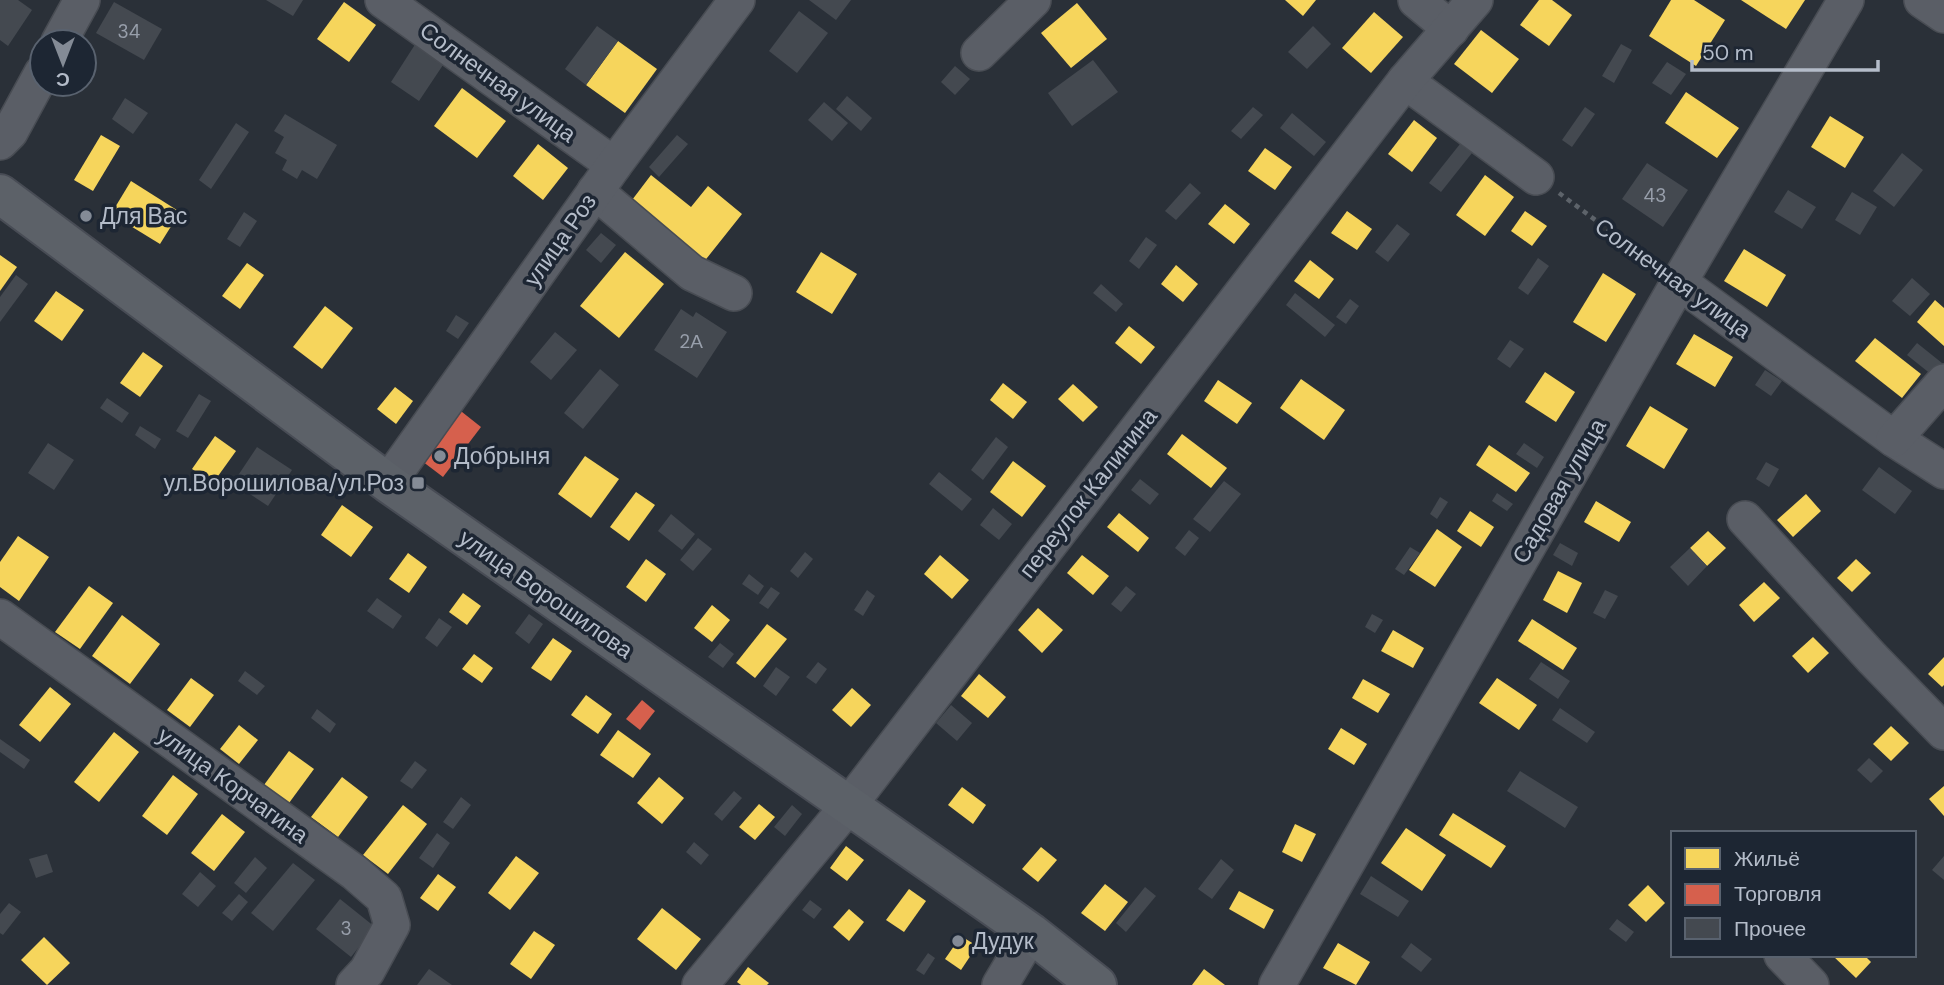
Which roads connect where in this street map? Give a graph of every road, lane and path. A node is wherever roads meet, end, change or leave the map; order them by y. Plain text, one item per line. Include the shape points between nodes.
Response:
1 (82, 0) edge
2 (383, 0) edge
3 (737, 0) edge
4 (1033, 0) edge
5 (1416, 0) edge
6 (1475, 0) edge
7 (1846, 0) edge
8 (1922, 0) edge
9 (1944, 15) edge
10 (67, 28) edge
11 (1451, 29) junction
12 (979, 53) dead end
13 (1405, 80) junction
14 (28, 98) edge
15 (0, 142) edge
16 (1536, 177) joint
17 (605, 178) junction
18 (0, 194) edge
19 (1679, 282) junction
20 (734, 293) dead end
21 (1944, 382) edge
22 (1894, 439) junction
23 (1944, 471) edge
24 (388, 483) junction
25 (1745, 519) dead end
26 (0, 617) edge
27 (1944, 732) edge
28 (849, 805) junction
29 (1031, 933) junction
30 (1784, 957) edge
31 (354, 985) edge
32 (700, 985) edge
33 (1000, 985) edge
34 (1097, 985) edge
35 (1277, 985) edge
36 (1811, 985) edge

1 - 10 street
2 - 17 street, Солнечная улица
3 - 17 street, улица Роз
4 - 12 street
5 - 11 street
6 - 11 street, переулок Калинина
7 - 19 street, Садовая улица
8 - 9 street
11 - 13 street, переулок Калинина
13 - 16 street
13 - 28 street, переулок Калинина
14 - 15 street
16 - 19 path, Солнечная улица
17 - 20 street, Солнечная улица via 692,273
17 - 24 street, улица Роз
18 - 24 main road, улица Ворошилова
19 - 22 street, Солнечная улица
19 - 35 street, Садовая улица
21 - 22 street
22 - 23 street, Солнечная улица
24 - 28 main road, улица Ворошилова
25 - 27 street
26 - 31 street, улица Корчагина via 384,898 392,925
28 - 29 main road, улица Ворошилова
28 - 32 street, переулок Калинина
29 - 33 street
29 - 34 main road, улица Ворошилова
30 - 36 street

